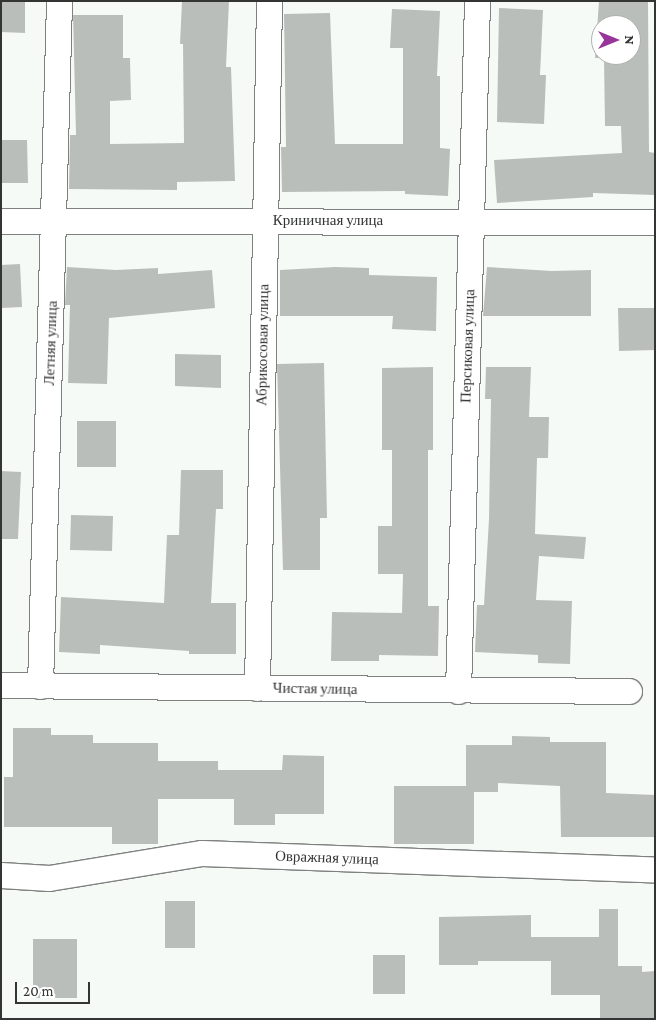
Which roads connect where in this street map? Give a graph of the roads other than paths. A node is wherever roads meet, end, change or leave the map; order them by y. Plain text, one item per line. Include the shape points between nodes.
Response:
1 (59, 1) edge
2 (269, 1) edge
3 (477, 1) edge
4 (1, 221) edge
5 (55, 221) junction
6 (265, 221) junction
7 (472, 222) junction
8 (655, 222) edge
9 (1, 685) edge
10 (40, 686) junction
11 (257, 688) junction
12 (458, 691) junction
13 (629, 692) dead end
14 (655, 870) edge
15 (1, 875) edge

1 - 5 street, Летняя улица
2 - 6 street, Абрикосовая улица
3 - 7 street, Персиковая улица
4 - 5 street, Криничная улица
5 - 6 street, Криничная улица
5 - 10 street, Летняя улица
6 - 7 street, Криничная улица
6 - 11 street, Абрикосовая улица
7 - 8 street, Криничная улица
7 - 12 street, Персиковая улица
9 - 10 street, Чистая улица
10 - 11 street, Чистая улица
11 - 12 street, Чистая улица
12 - 13 street, Чистая улица
14 - 15 street, Овражная улица via 202,853 49,878

